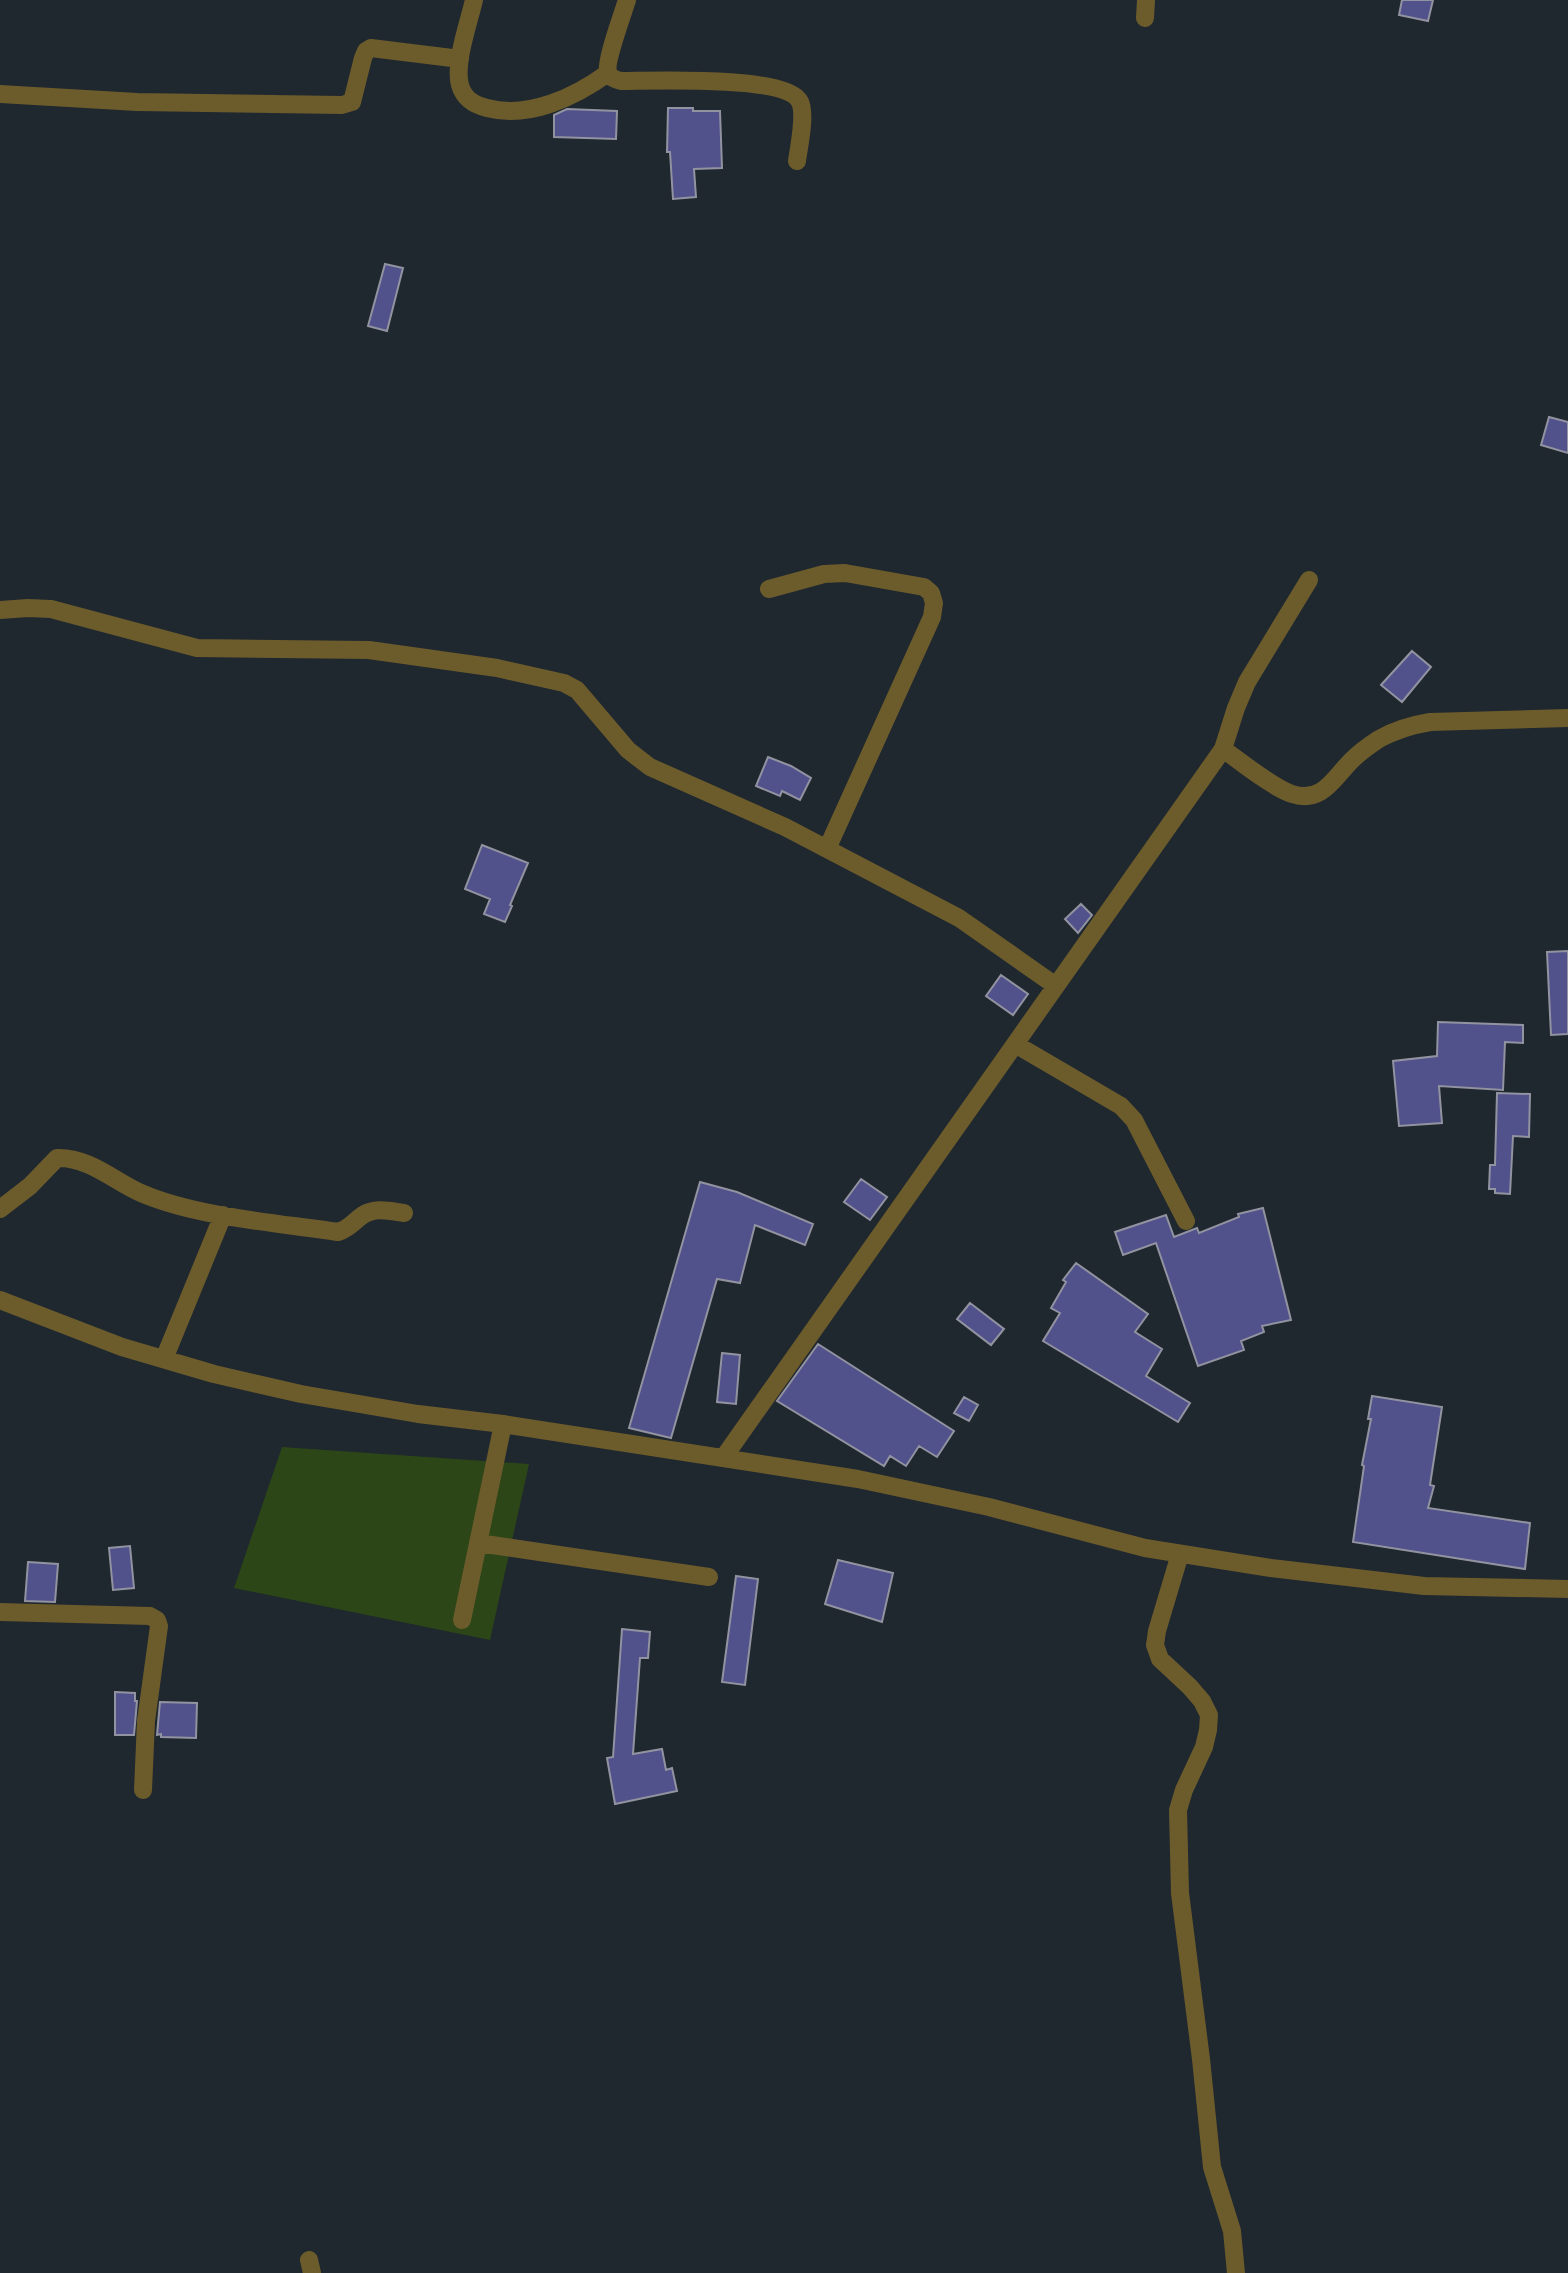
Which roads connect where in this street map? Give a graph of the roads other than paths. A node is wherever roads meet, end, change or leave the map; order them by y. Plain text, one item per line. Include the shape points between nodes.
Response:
1 (474, 0) edge
2 (627, 0) edge
3 (460, 59) junction
4 (608, 73) junction
5 (0, 94) edge
6 (797, 161) dead end
7 (1309, 579) dead end
8 (769, 589) dead end
9 (0, 610) edge
10 (1568, 718) edge
11 (1223, 749) junction
12 (827, 849) junction
13 (1056, 986) junction
14 (1015, 1044) junction
15 (0, 1209) edge
16 (404, 1213) dead end
17 (223, 1215) junction
18 (1186, 1221) dead end
19 (0, 1300) edge
20 (164, 1359) junction
21 (503, 1424) junction
22 (724, 1457) junction
23 (478, 1543) junction
24 (1180, 1554) junction
25 (709, 1577) dead end
26 (1568, 1589) edge
27 (0, 1612) edge
28 (462, 1620) dead end
29 (143, 1790) dead end
30 (1236, 2273) edge

1 - 3 street
2 - 4 street
3 - 4 street via 459,83 466,98 477,106 501,111 541,106 588,87
3 - 5 street via 370,48 352,102 342,106
4 - 6 street via 622,81 709,80 790,93 799,99 803,110
7 - 11 street via 1247,682
8 - 12 street via 845,573 924,587 934,603 900,693
9 - 12 street via 51,609 198,648 369,650 497,668 564,683 577,690 628,750 650,767
10 - 11 street via 1413,725 1379,739 1324,791 1302,795 1282,789
11 - 13 street
12 - 13 street via 958,918
13 - 14 street
14 - 18 street via 1121,1106 1134,1120
14 - 22 street
15 - 17 street via 57,1158 66,1158 86,1163 141,1193
16 - 17 street via 371,1212 338,1232
17 - 20 street
19 - 20 street
20 - 21 street via 301,1395
21 - 22 street
21 - 23 street
22 - 24 street via 858,1479
23 - 25 street
23 - 28 street
24 - 26 street via 1424,1586
24 - 30 street via 1155,1644 1160,1659 1190,1687 1209,1715 1204,1747 1178,1810 1180,1893 1212,2167 1232,2231
27 - 29 street via 150,1616 157,1620

